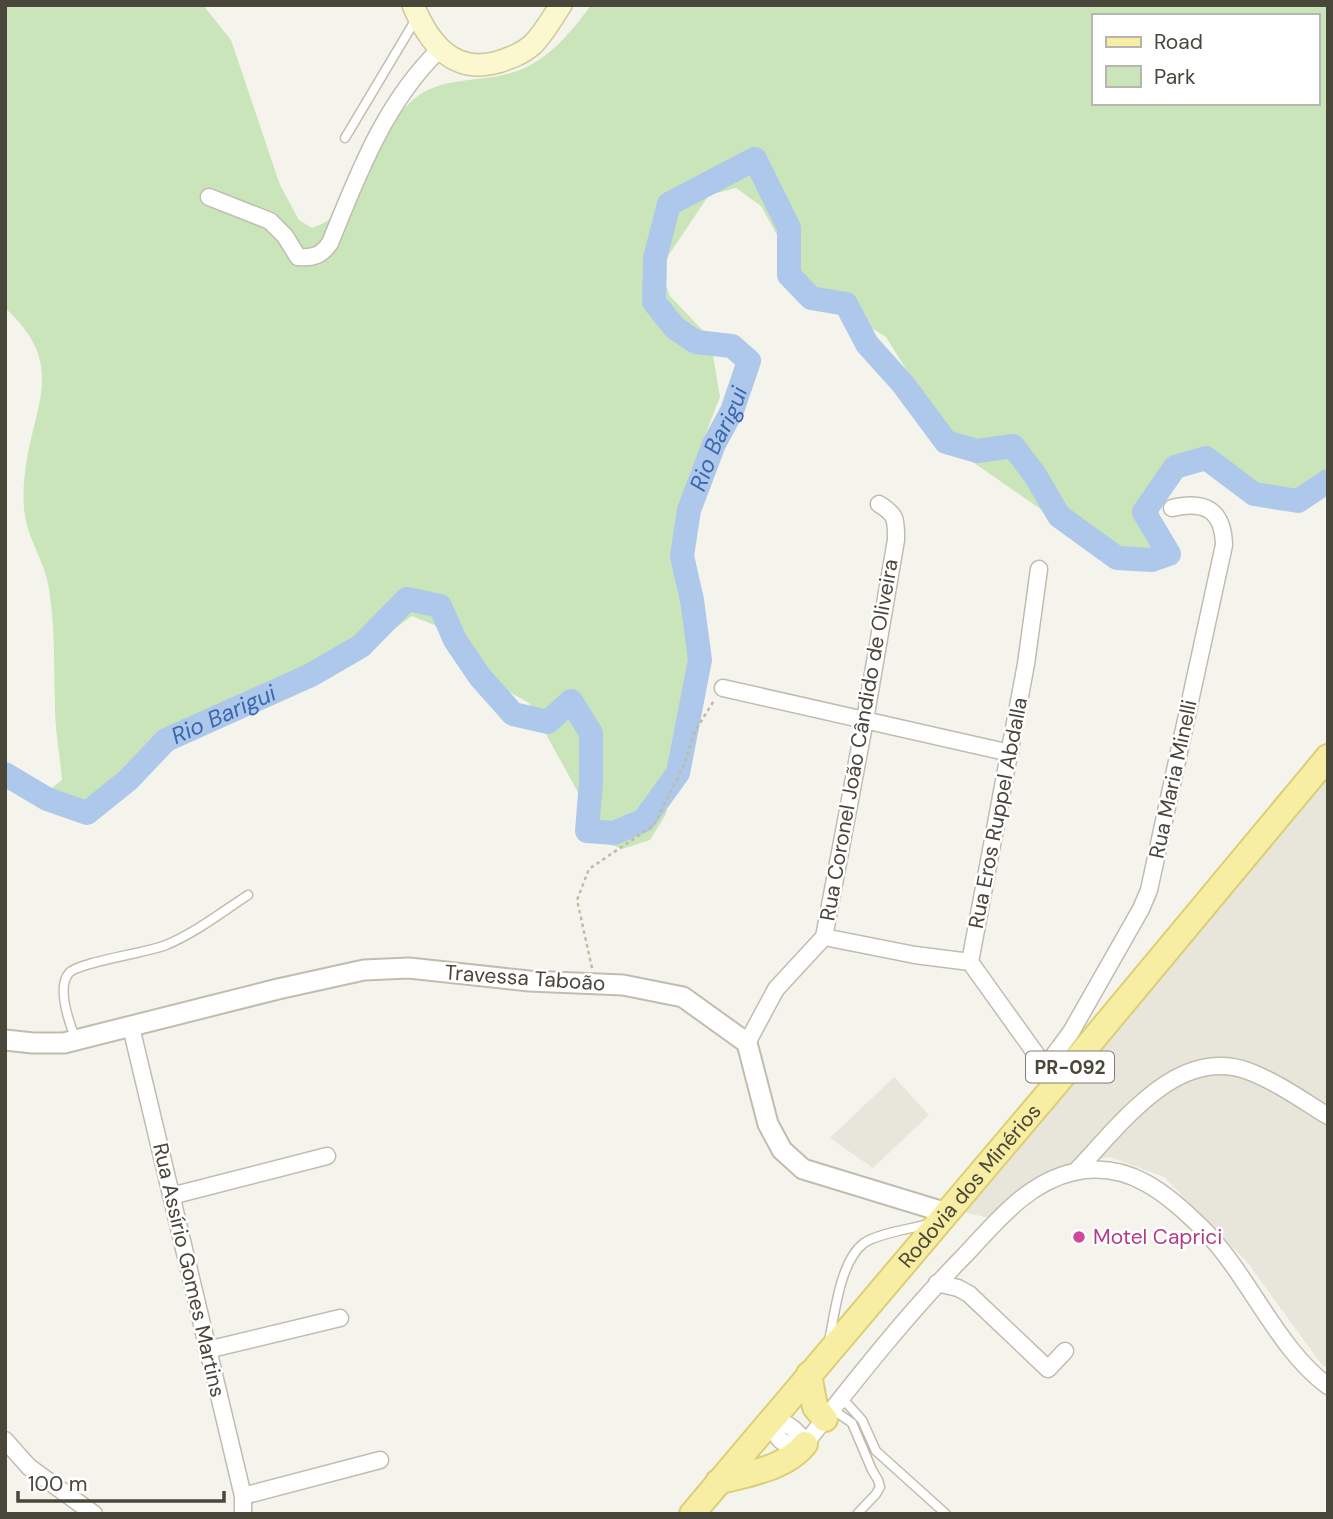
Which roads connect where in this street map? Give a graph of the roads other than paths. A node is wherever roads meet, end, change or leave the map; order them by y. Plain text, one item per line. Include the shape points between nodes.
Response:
1 (561, 5) edge
2 (415, 11) edge
3 (440, 49) junction
4 (345, 138) dead end
5 (209, 197) dead end
6 (879, 504) dead end
7 (1172, 508) dead end
8 (1038, 569) dead end
9 (723, 688) road end
10 (865, 720) junction
11 (1010, 753) junction
12 (1328, 757) edge
13 (248, 895) dead end
14 (824, 937) junction
15 (970, 962) junction
16 (131, 1027) junction
17 (5, 1040) edge
18 (76, 1040) junction
19 (747, 1043) junction
20 (1051, 1075) junction
21 (1328, 1116) edge
22 (327, 1156) dead end
23 (1075, 1172) junction
24 (171, 1196) junction
25 (944, 1217) junction
26 (937, 1283) junction
27 (340, 1318) dead end
28 (207, 1350) junction
29 (1065, 1351) dead end
30 (826, 1354) junction
31 (809, 1374) junction
32 (1328, 1386) edge
33 (833, 1408) junction
34 (771, 1419) junction
35 (5, 1440) edge
36 (805, 1444) junction
37 (380, 1460) dead end
38 (719, 1482) junction
39 (243, 1496) junction
40 (94, 1514) edge
41 (243, 1514) edge
42 (692, 1514) edge
43 (857, 1514) edge
44 (946, 1514) edge

1 - 3 main road via 532,45 512,58 462,65
2 - 3 main road
2 - 4 lane
3 - 5 street via 417,71 395,103 323,253 298,257 270,221
6 - 10 street, Rua Coronel João Cândido de Oliveira via 892,511 896,540
7 - 20 street, Rua Maria Minelli via 1188,504 1215,514 1223,526 1224,545 1149,890
8 - 11 street, Rua Eros Ruppel Abdalla
9 - 10 street
10 - 11 street
10 - 14 street, Rua Coronel João Cândido de Oliveira
11 - 15 street, Rua Eros Ruppel Abdalla
12 - 20 main road, Rodovia dos Minérios / PR-092
13 - 18 lane via 166,945 69,972 64,998
14 - 15 street
14 - 19 street, Rua Coronel João Cândido de Oliveira via 776,989
15 - 20 street
16 - 18 street, Travessa Taboão
16 - 19 street, Travessa Taboão via 364,970 408,968 623,985 683,997
16 - 24 street, Rua Assírio Gomes Martins
17 - 18 street, Travessa Taboão
19 - 25 street via 768,1124 782,1150 803,1168
20 - 25 main road, Rodovia dos Minérios / PR-092
21 - 23 street via 1246,1070 1208,1065 1158,1089
22 - 24 street
23 - 26 street via 1024,1196
23 - 32 street via 1129,1176 1174,1201 1230,1260 1303,1364
24 - 28 street, Rua Assírio Gomes Martins
25 - 30 main road, Rodovia dos Minérios / PR-092
25 - 30 lane via 865,1243 852,1258 844,1273
26 - 29 street via 969,1294 1048,1369
26 - 33 street
27 - 28 street
28 - 39 street, Rua Assírio Gomes Martins
30 - 31 main road, Rodovia dos Minérios / PR-092
31 - 33 main road via 815,1407
31 - 34 main road, Rodovia dos Minérios / PR-092
33 - 36 street
33 - 43 lane via 852,1423 880,1487
33 - 44 lane via 862,1420 876,1451
34 - 36 street via 775,1435 783,1443
34 - 38 main road, Rodovia dos Minérios / PR-092
35 - 40 street via 29,1467
36 - 38 main road via 781,1464
37 - 39 street
38 - 42 main road, Rodovia dos Minérios / PR-092
39 - 41 street, Rua Assírio Gomes Martins

